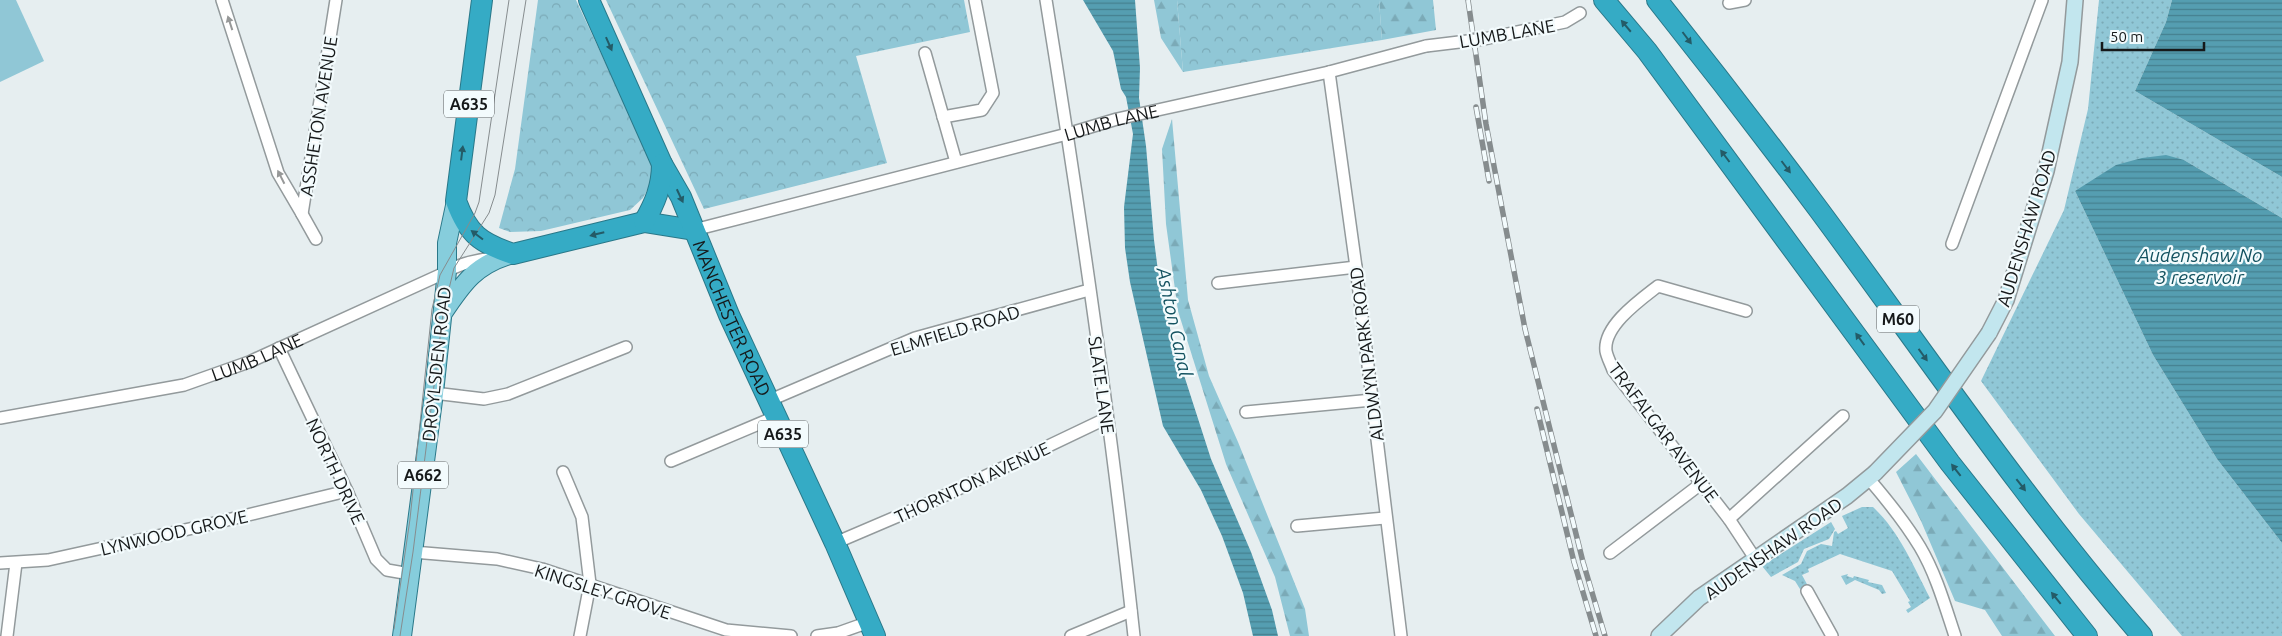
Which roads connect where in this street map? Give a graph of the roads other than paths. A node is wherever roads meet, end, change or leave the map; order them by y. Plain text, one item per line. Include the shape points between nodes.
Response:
1 (222, 0) edge
2 (336, 0) edge
3 (589, 0) edge
4 (975, 0) edge
5 (1046, 0) edge
6 (1604, 0) edge
7 (1657, 0) edge
8 (1745, 0) edge
9 (2042, 0) edge
10 (2075, 0) edge
11 (483, 2) edge
12 (1729, 3) dead end
13 (1580, 13) dead end
14 (925, 54) dead end
15 (1329, 72) junction
16 (943, 118) junction
17 (1067, 134) junction
18 (956, 162) junction
19 (662, 164) junction
20 (456, 201) junction
21 (302, 214) junction
22 (644, 222) junction
23 (694, 230) junction
24 (316, 239) dead end
25 (1952, 244) dead end
26 (507, 256) junction
27 (1356, 267) junction
28 (446, 271) junction
29 (1218, 283) dead end
30 (1089, 290) junction
31 (1746, 311) dead end
32 (443, 314) junction
33 (626, 347) dead end
34 (279, 348) junction
35 (434, 392) junction
36 (1372, 400) junction
37 (772, 409) junction
38 (1246, 412) dead end
39 (1843, 416) dead end
40 (0, 418) edge
41 (1108, 418) junction
42 (671, 461) dead end
43 (563, 472) dead end
44 (1872, 476) junction
45 (1702, 483) junction
46 (346, 491) junction
47 (1385, 518) junction
48 (1729, 518) junction
49 (1297, 526) dead end
50 (835, 543) junction
51 (414, 552) junction
52 (1610, 553) dead end
53 (1756, 560) junction
54 (0, 563) edge
55 (16, 563) junction
56 (410, 574) junction
57 (590, 584) junction
58 (1807, 591) dead end
59 (1131, 610) junction
60 (872, 629) edge
61 (7, 636) edge
62 (402, 636) edge
63 (580, 636) edge
64 (791, 636) edge
65 (817, 636) edge
66 (1071, 636) edge
67 (1134, 636) edge
68 (1401, 636) edge
69 (1659, 636) edge
70 (1832, 636) edge
71 (1955, 636) edge
72 (2086, 636) edge
73 (2142, 636) edge

21 -> 1 street, ASSHETON AVENUE via 278,173
2 - 21 street, ASSHETON AVENUE
3 -> 19 highway, MANCHESTER ROAD / A635
4 - 16 street via 993,93 982,110
5 - 17 street, SLATE LANE
72 -> 6 highway, M60 via 1950,463 1647,51
7 -> 73 highway, M60 via 1819,210 1988,443
8 - 12 street
9 - 25 street
10 - 44 main road, AUDENSHAW ROAD, bridge via 2070,62 2046,171 2006,300 1989,333 1935,411
20 -> 11 highway, A635
13 - 15 street, LUMB LANE, bridge via 1565,22 1484,39 1426,46
14 - 16 street
15 - 17 street, LUMB LANE via 1164,108
15 - 27 street, ALDWYN PARK ROAD
16 - 18 street
17 - 18 street, LUMB LANE
17 - 30 street, SLATE LANE
18 - 23 street, LUMB LANE
19 - 22 highway, A635 via 662,182
19 -> 23 highway, MANCHESTER ROAD / A635 via 681,197
26 -> 20 highway via 467,227
20 - 28 main road, A635 via 450,222
21 - 24 street
22 - 23 highway, LUMB LANE
22 -> 26 highway, LUMB LANE
23 - 37 highway, MANCHESTER ROAD / A635
26 - 28 street, LUMB LANE via 477,260
26 - 32 main road, LUMB LANE via 471,275
27 - 29 street
27 - 36 street, ALDWYN PARK ROAD
28 - 32 main road, DROYLSDEN ROAD / A662
28 - 34 street, LUMB LANE
30 - 37 street, ELMFIELD ROAD via 915,338
30 - 41 street, SLATE LANE
31 - 45 street, TRAFALGAR AVENUE via 1658,286 1609,331 1606,351 1614,370
32 - 35 main road, DROYLSDEN ROAD / A662
33 - 35 street via 508,394 484,399
34 - 40 street, LUMB LANE via 250,362 184,385
34 - 46 street, NORTH DRIVE
35 - 51 main road, DROYLSDEN ROAD / A662
36 - 38 street
36 - 47 street, ALDWYN PARK ROAD
37 - 42 street, ELMFIELD ROAD
37 - 50 highway, MANCHESTER ROAD / A635
39 - 48 street
41 - 50 street, THORNTON AVENUE via 931,502
41 - 59 street, SLATE LANE
43 - 57 street via 582,517
44 - 53 main road, AUDENSHAW ROAD
44 - 71 street via 1920,548 1939,588
45 - 48 street, TRAFALGAR AVENUE
45 - 52 street
46 - 55 street, LYNWOOD GROVE via 67,556
46 - 56 street, NORTH DRIVE via 376,559 387,570
47 - 49 street
47 - 68 street, ALDWYN PARK ROAD
48 - 53 street, TRAFALGAR AVENUE
50 - 60 highway, MANCHESTER ROAD / A635
51 - 56 main road, DROYLSDEN ROAD / A662
51 - 57 street, KINGSLEY GROVE via 497,559
53 - 69 main road, AUDENSHAW ROAD via 1699,598
54 - 55 street, LYNWOOD GROVE
55 - 61 street
56 - 62 main road, DROYLSDEN ROAD / A662
57 - 63 street
57 - 64 street, KINGSLEY GROVE via 726,630
58 - 70 street
59 - 66 street
59 - 67 street, SLATE LANE
60 - 65 street

